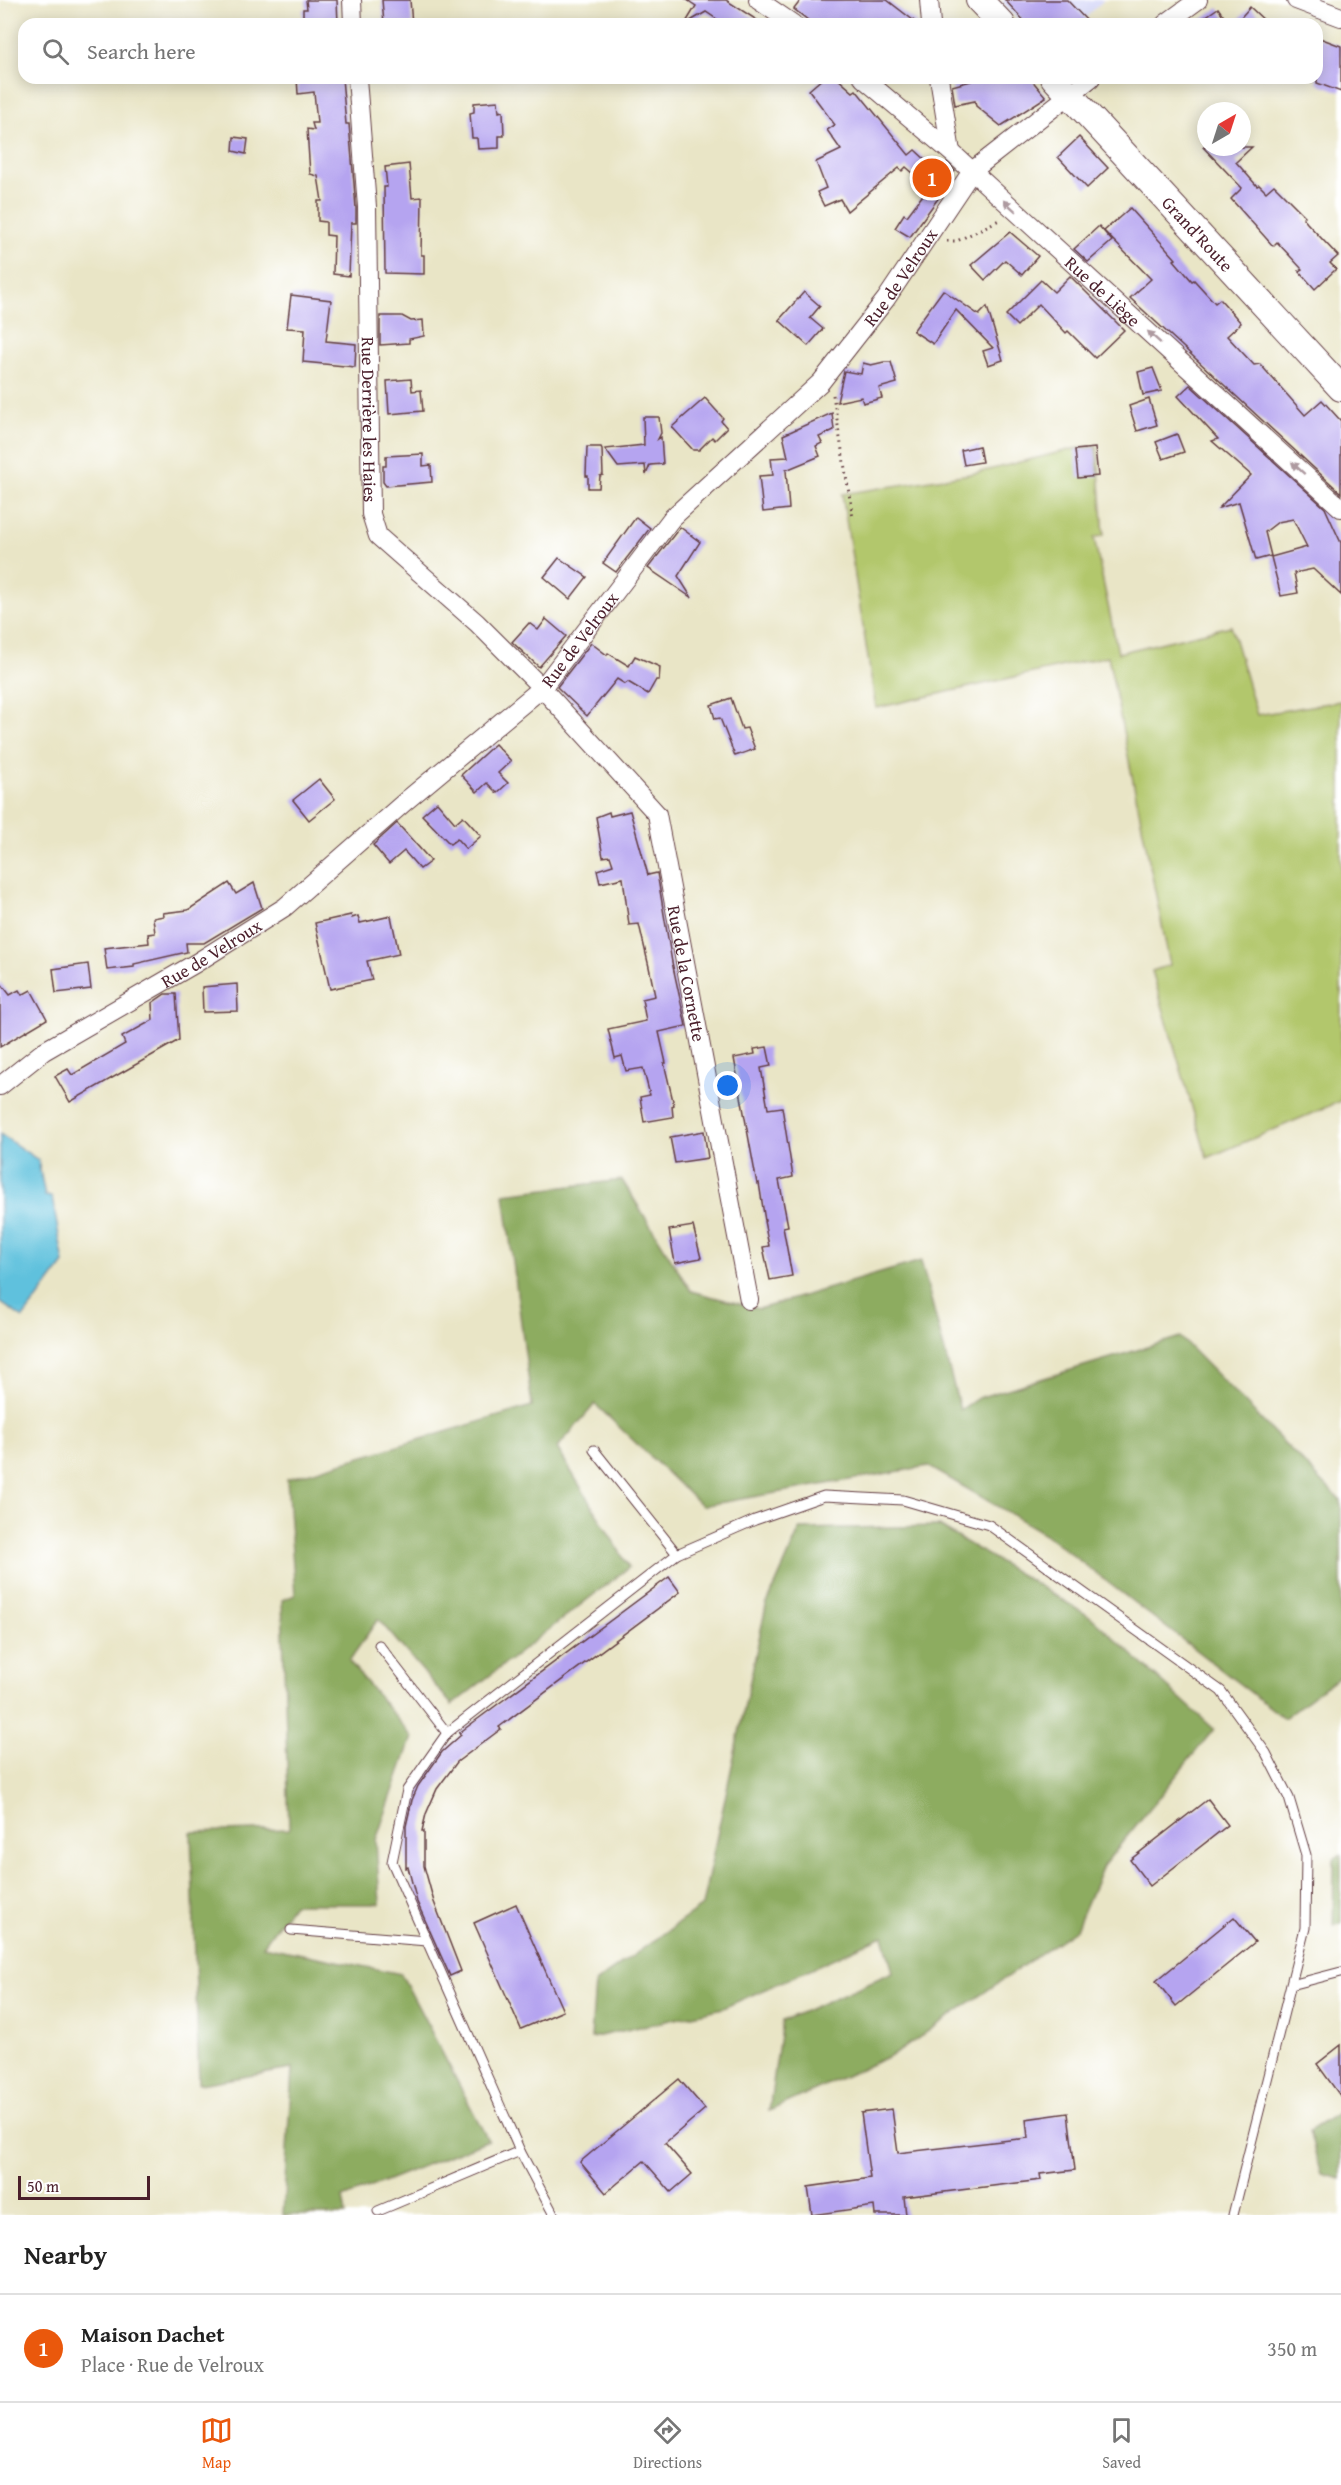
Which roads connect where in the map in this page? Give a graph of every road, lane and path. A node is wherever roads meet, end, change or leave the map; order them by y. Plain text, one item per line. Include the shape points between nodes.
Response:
1 (352, 0) edge
2 (758, 0) edge
3 (929, 0) edge
4 (1198, 0) edge
5 (1296, 0) edge
6 (1341, 17) edge
7 (353, 18) edge
8 (784, 18) edge
9 (930, 18) edge
10 (1173, 18) edge
11 (357, 84) edge
12 (870, 84) edge
13 (940, 84) edge
14 (1061, 86) edge
15 (951, 152) junction
16 (972, 171) junction
17 (1016, 212) junction
18 (925, 242) junction
19 (829, 372) junction
20 (1341, 388) edge
21 (1341, 508) edge
22 (853, 518) dead end
23 (542, 688) junction
24 (0, 1086) edge
25 (749, 1300) dead end
26 (594, 1450) dead end
27 (676, 1554) junction
28 (379, 1645) dead end
29 (447, 1733) junction
30 (291, 1930) dead end
31 (427, 1941) junction
32 (1341, 1972) edge
33 (1291, 1985) junction
34 (520, 2151) junction
35 (378, 2211) dead end
36 (554, 2215) edge
37 (1233, 2215) edge

1 - 7 street
2 - 8 street
3 - 9 street
4 - 10 street
5 - 6 street
11 - 23 street, Rue Derrière les Haies via 367,207 371,514 378,536 477,623
12 - 15 street, Rue de Liège
13 - 15 street
14 - 16 street, Rue de Velroux
14 - 20 main road, Grand'Route
15 - 16 street, Rue de Liège
17 -> 16 street, Rue de Liège
16 - 18 street, Rue de Velroux
17 - 18 path via 957,241
21 -> 17 street, Rue de Liège
18 - 19 street, Rue de Velroux
19 - 22 path
19 - 23 street, Rue de Velroux via 672,518
23 - 24 street, Rue de Velroux via 285,907 44,1051
23 - 25 street, Rue de la Cornette via 657,814
26 - 27 lane
27 - 29 lane
27 - 33 lane via 824,1496 903,1500 989,1525 1221,1691 1266,1753 1289,1798 1306,1855 1305,1928
28 - 29 lane
29 - 31 lane via 408,1790 392,1862
30 - 31 lane
31 - 34 lane
32 - 33 lane
33 - 37 lane
34 - 35 lane
34 - 36 lane

